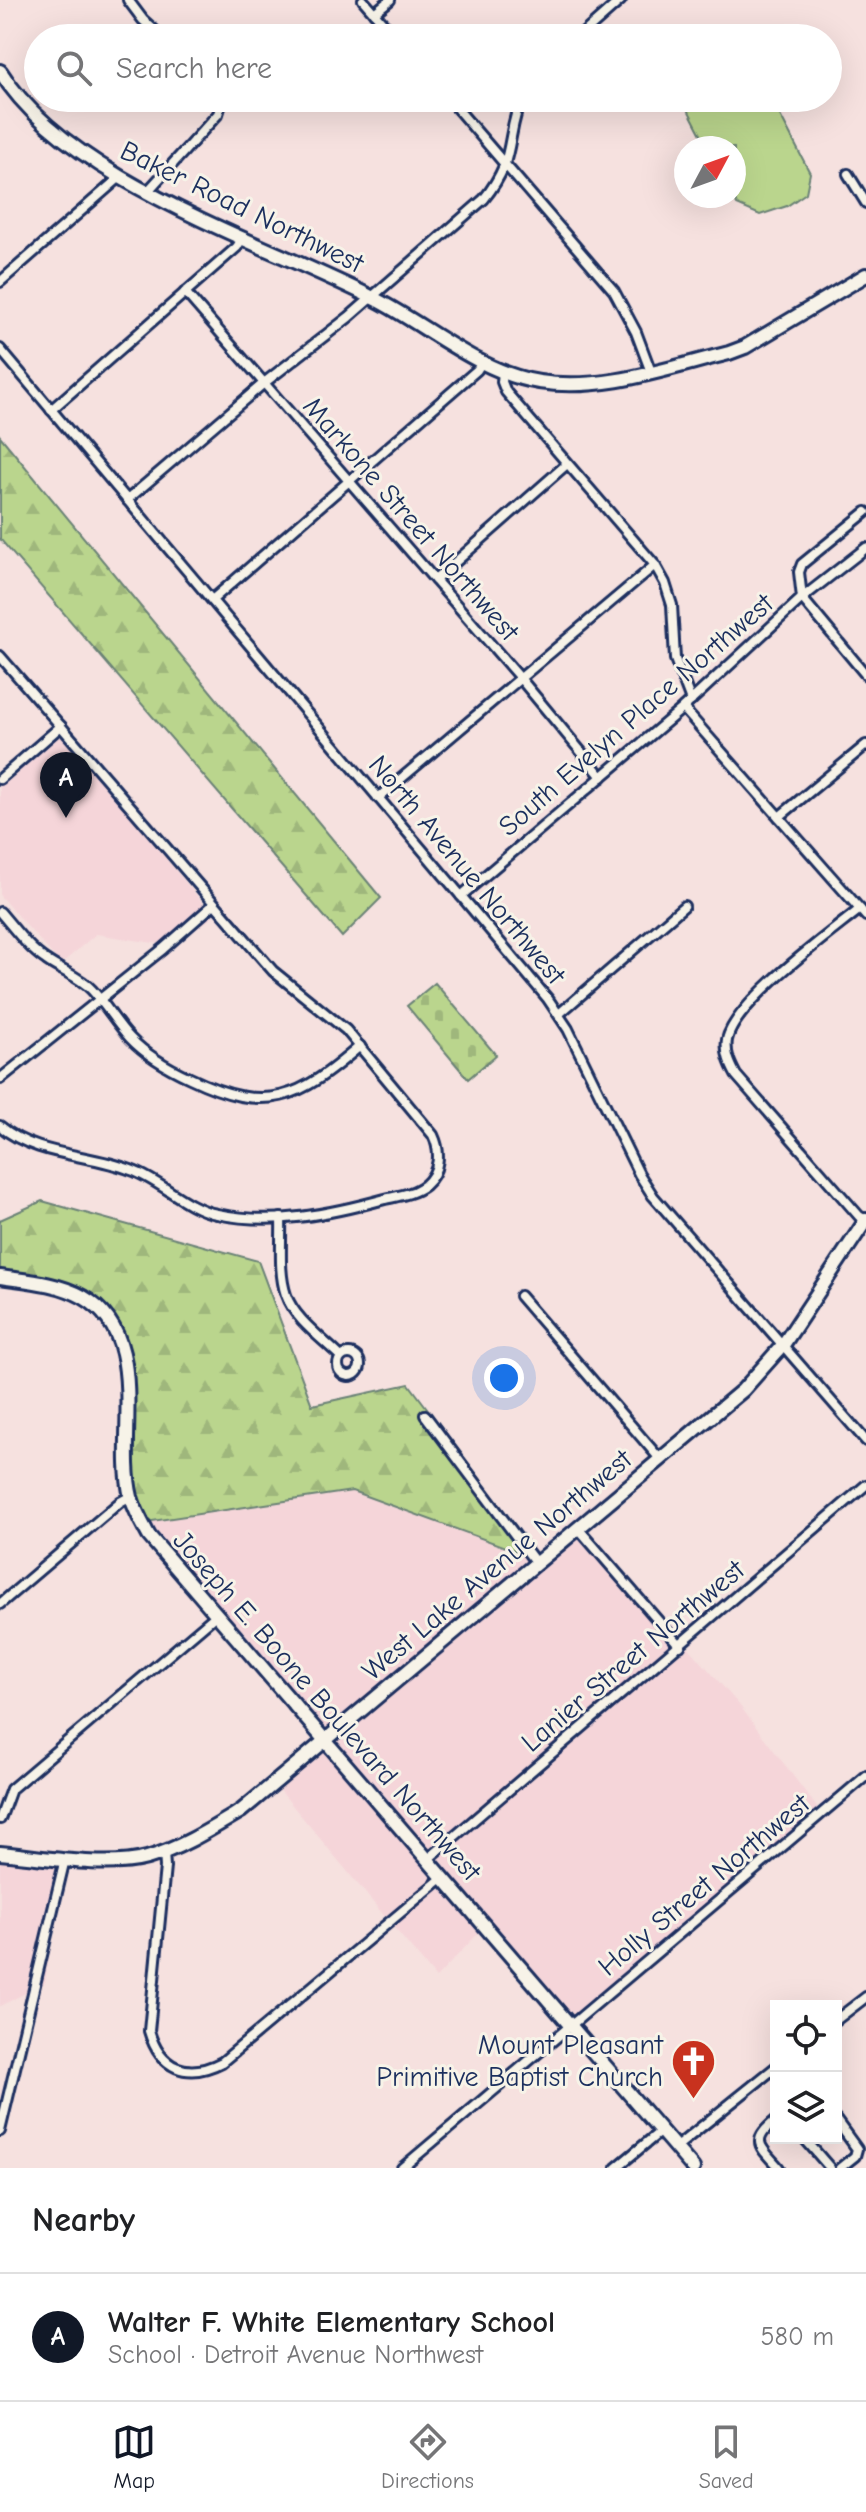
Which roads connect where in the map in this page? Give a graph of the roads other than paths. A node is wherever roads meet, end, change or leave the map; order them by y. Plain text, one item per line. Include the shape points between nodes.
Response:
1 (128, 0) edge
2 (363, 0) edge
3 (390, 0) edge
4 (621, 0) edge
5 (374, 13) junction
6 (147, 24) edge
7 (384, 24) edge
8 (594, 24) edge
9 (0, 71) edge
10 (24, 103) edge
11 (33, 112) edge
12 (219, 112) edge
13 (460, 112) edge
14 (517, 112) edge
15 (505, 164) junction
16 (848, 174) dead end
17 (120, 177) junction
18 (147, 192) junction
19 (866, 203) edge
20 (243, 237) junction
21 (866, 275) edge
22 (0, 282) edge
23 (185, 292) junction
24 (372, 298) junction
25 (0, 349) edge
26 (482, 362) junction
27 (503, 372) junction
28 (651, 372) junction
29 (264, 383) junction
30 (51, 410) junction
31 (567, 464) junction
32 (349, 481) junction
33 (127, 500) junction
34 (866, 512) edge
35 (866, 548) edge
36 (655, 565) junction
37 (435, 580) junction
38 (802, 598) junction
39 (212, 600) junction
40 (0, 656) edge
41 (866, 675) edge
42 (520, 678) junction
43 (687, 704) junction
44 (61, 726) junction
45 (866, 745) edge
46 (602, 777) junction
47 (0, 779) edge
48 (378, 798) junction
49 (779, 817) junction
50 (461, 896) junction
51 (214, 904) junction
52 (684, 906) dead end
53 (0, 912) edge
54 (863, 912) edge
55 (100, 1000) junction
56 (559, 1014) junction
57 (360, 1046) junction
58 (0, 1079) edge
59 (0, 1126) edge
60 (281, 1218) junction
61 (866, 1220) edge
62 (0, 1277) edge
63 (520, 1296) dead end
64 (783, 1345) junction
65 (341, 1357) dead end
66 (425, 1415) dead end
67 (866, 1441) edge
68 (660, 1459) junction
69 (866, 1485) edge
70 (131, 1496) junction
71 (578, 1528) junction
72 (536, 1563) junction
73 (0, 1604) edge
74 (216, 1615) junction
75 (680, 1646) junction
76 (324, 1741) junction
77 (866, 1776) edge
78 (0, 1819) edge
79 (164, 1852) junction
80 (0, 1853) edge
81 (65, 1859) junction
82 (427, 1860) junction
83 (442, 1878) junction
84 (866, 1997) edge
85 (842, 2015) edge
86 (571, 2027) junction
87 (770, 2072) edge
88 (770, 2125) edge
89 (842, 2128) edge
90 (0, 2131) edge
91 (661, 2131) junction
92 (809, 2144) edge
93 (675, 2148) junction
94 (402, 2168) edge
95 (616, 2168) edge
96 (693, 2168) edge
97 (779, 2168) edge
98 (830, 2168) edge
99 (840, 2168) edge

1 - 6 street
2 - 5 street
3 - 5 street
4 - 8 street
5 - 7 street
9 - 10 street, Baker Road Northwest
11 - 17 street, Baker Road Northwest
12 - 18 street
13 - 15 street
14 - 15 street
15 - 24 street via 484,199
15 - 28 street via 614,291
16 - 19 street
17 - 18 street, Baker Road Northwest
17 - 22 street
18 - 20 street, Baker Road Northwest
20 - 23 street
20 - 24 street, Baker Road Northwest
21 - 28 street, Baker Road Northwest via 745,347
23 - 29 street, Markone Street Northwest
23 - 30 street
24 - 26 street, Baker Road Northwest
24 - 29 street
25 - 30 street, North Avenue Northwest
26 - 27 street, Baker Road Northwest
26 - 32 street
27 - 28 street, Baker Road Northwest via 573,385
27 - 31 street via 506,392
29 - 32 street, Markone Street Northwest
29 - 33 street
30 - 33 street, North Avenue Northwest
31 - 36 street
31 - 37 street
32 - 37 street, Markone Street Northwest
32 - 39 street
33 - 39 street, North Avenue Northwest
34 - 38 street, South Evelyn Place Northwest via 802,564
35 - 38 street, South Evelyn Place Northwest
36 - 42 street
36 - 43 street via 672,605 675,659
37 - 42 street, Markone Street Northwest
38 - 41 street
38 - 43 street, South Evelyn Place Northwest
39 - 48 street, North Avenue Northwest
40 - 44 street
42 - 46 street, Markone Street Northwest
42 - 48 street
43 - 46 street, South Evelyn Place Northwest
43 - 49 street
44 - 47 street
44 - 51 street
45 - 49 street
46 - 50 street, South Evelyn Place Northwest
48 - 50 street, North Avenue Northwest
49 - 54 street
50 - 56 street, North Avenue Northwest
51 - 55 street
51 - 57 street via 273,971 331,1015
52 - 56 street
53 - 55 street via 35,952 80,979
54 - 61 street via 754,999 732,1027 726,1049 736,1075
55 - 57 street via 154,1059 214,1090 240,1097 270,1098 302,1090
55 - 58 street
56 - 64 street, North Avenue Northwest via 653,1196
57 - 60 street via 433,1135 439,1153 435,1172 410,1193 330,1214
59 - 60 street via 32,1146 131,1169 213,1214
60 - 65 street via 286,1297
61 - 64 street, West Lake Avenue Northwest
62 - 70 street, Joseph E. Boone Boulevard Northwest via 67,1290 92,1302 109,1321 127,1377
63 - 68 street
64 - 67 street, North Avenue Northwest
64 - 68 street, West Lake Avenue Northwest via 743,1390
66 - 72 street
68 - 71 street, West Lake Avenue Northwest
69 - 75 street, Lanier Street Northwest
70 - 73 street
70 - 74 street, Joseph E. Boone Boulevard Northwest via 149,1536
71 - 72 street, West Lake Avenue Northwest
71 - 75 street
72 - 76 street, West Lake Avenue Northwest
74 - 76 street, Joseph E. Boone Boulevard Northwest
74 - 78 street via 11,1789
75 - 82 street, Lanier Street Northwest
76 - 79 street, West Lake Avenue Northwest via 241,1811
76 - 82 street, Joseph E. Boone Boulevard Northwest
77 - 86 street, Holly Street Northwest
79 - 81 street, West Lake Avenue Northwest via 124,1861
79 - 83 street via 149,2031 162,2058 189,2071 222,2062
80 - 81 street, West Lake Avenue Northwest
81 - 90 street
82 - 83 street, Joseph E. Boone Boulevard Northwest
83 - 86 street, Joseph E. Boone Boulevard Northwest
84 - 85 street
86 - 91 street, Joseph E. Boone Boulevard Northwest
86 - 94 street, Holly Street Northwest
87 - 93 street
88 - 97 street via 759,2139
89 - 99 street via 857,2149
91 - 93 street, Joseph E. Boone Boulevard Northwest
91 - 95 street
92 - 98 street
93 - 96 street, Joseph E. Boone Boulevard Northwest

